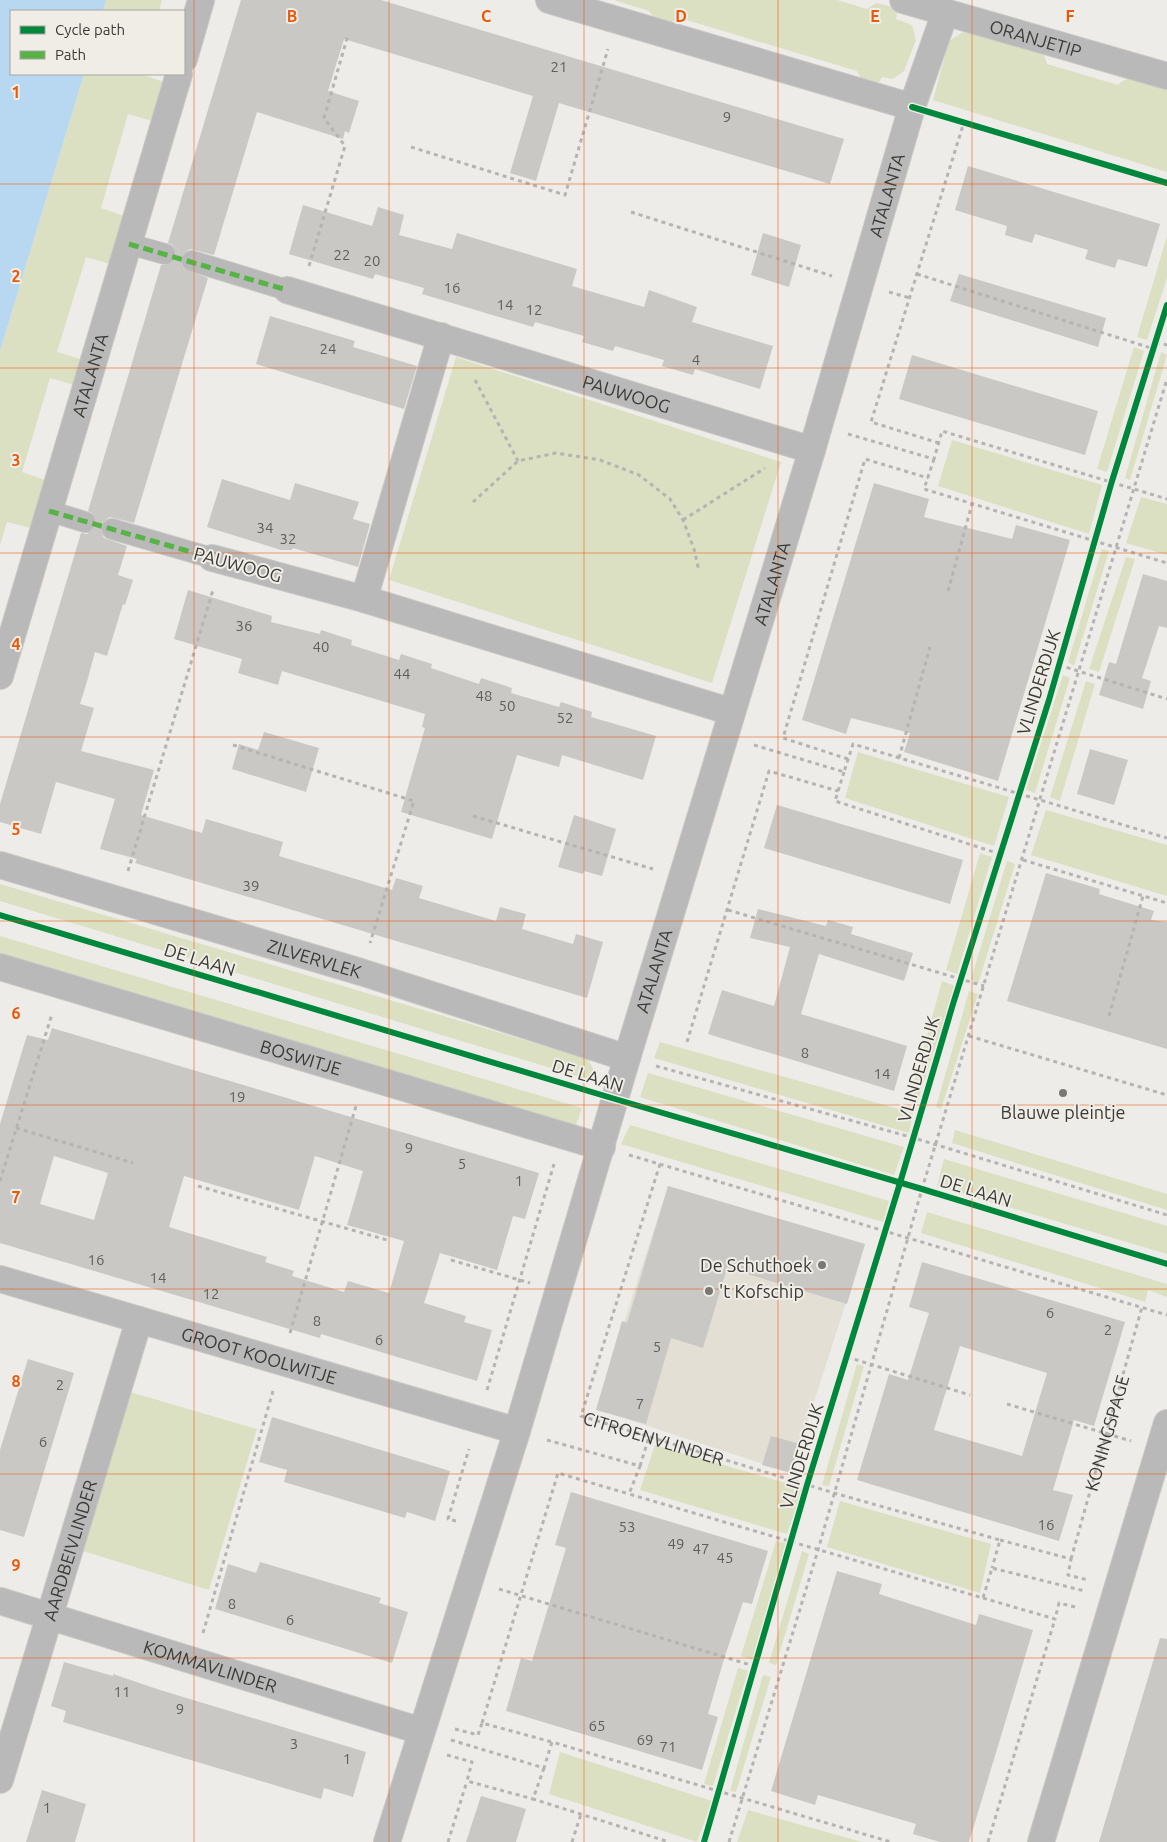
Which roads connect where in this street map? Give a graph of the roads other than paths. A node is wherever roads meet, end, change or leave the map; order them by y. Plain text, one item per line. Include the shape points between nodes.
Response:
1 (201, 0) edge
2 (549, 0) edge
3 (903, 0) edge
4 (945, 13) junction
5 (185, 56) edge
6 (179, 75) edge
7 (1167, 76) edge
8 (912, 107) junction
9 (129, 244) junction
10 (165, 254) tunnel mouth
11 (192, 261) tunnel mouth
12 (294, 291) joint
13 (447, 338) junction
14 (810, 441) junction
15 (49, 512) junction
16 (85, 522) tunnel mouth
17 (112, 529) tunnel mouth
18 (217, 559) joint
19 (364, 599) junction
20 (0, 676) edge
21 (732, 712) junction
22 (0, 865) edge
23 (0, 967) edge
24 (627, 1058) junction
25 (602, 1148) junction
26 (0, 1279) edge
27 (139, 1320) junction
28 (1167, 1423) edge
29 (517, 1431) junction
30 (0, 1601) edge
31 (48, 1617) junction
32 (421, 1730) junction
33 (0, 1780) edge
34 (387, 1842) edge
35 (1041, 1842) edge

1 - 5 street
2 - 8 street
3 - 4 street, ORANJETIP
4 - 7 street, ORANJETIP
4 - 8 street, ATALANTA
6 - 9 street, ATALANTA
8 - 14 street, ATALANTA
9 - 10 street
9 - 15 street, ATALANTA
11 - 12 street, PAUWOOG
12 - 13 street, PAUWOOG
13 - 14 street, PAUWOOG
13 - 19 street
14 - 21 street, ATALANTA
15 - 16 street
15 - 20 street, ATALANTA
17 - 18 street, PAUWOOG
18 - 19 street, PAUWOOG
19 - 21 street, PAUWOOG
21 - 24 street, ATALANTA
22 - 24 street, ZILVERVLEK via 361,972
23 - 25 street, BOSWITJE
24 - 25 street
25 - 29 street
26 - 27 street, GROOT KOOLWITJE
27 - 29 street, GROOT KOOLWITJE
27 - 31 street, AARDBEIVLINDER
28 - 35 street
29 - 32 street
30 - 31 street, KOMMAVLINDER
31 - 32 street, KOMMAVLINDER
31 - 33 street, AARDBEIVLINDER
32 - 34 street

